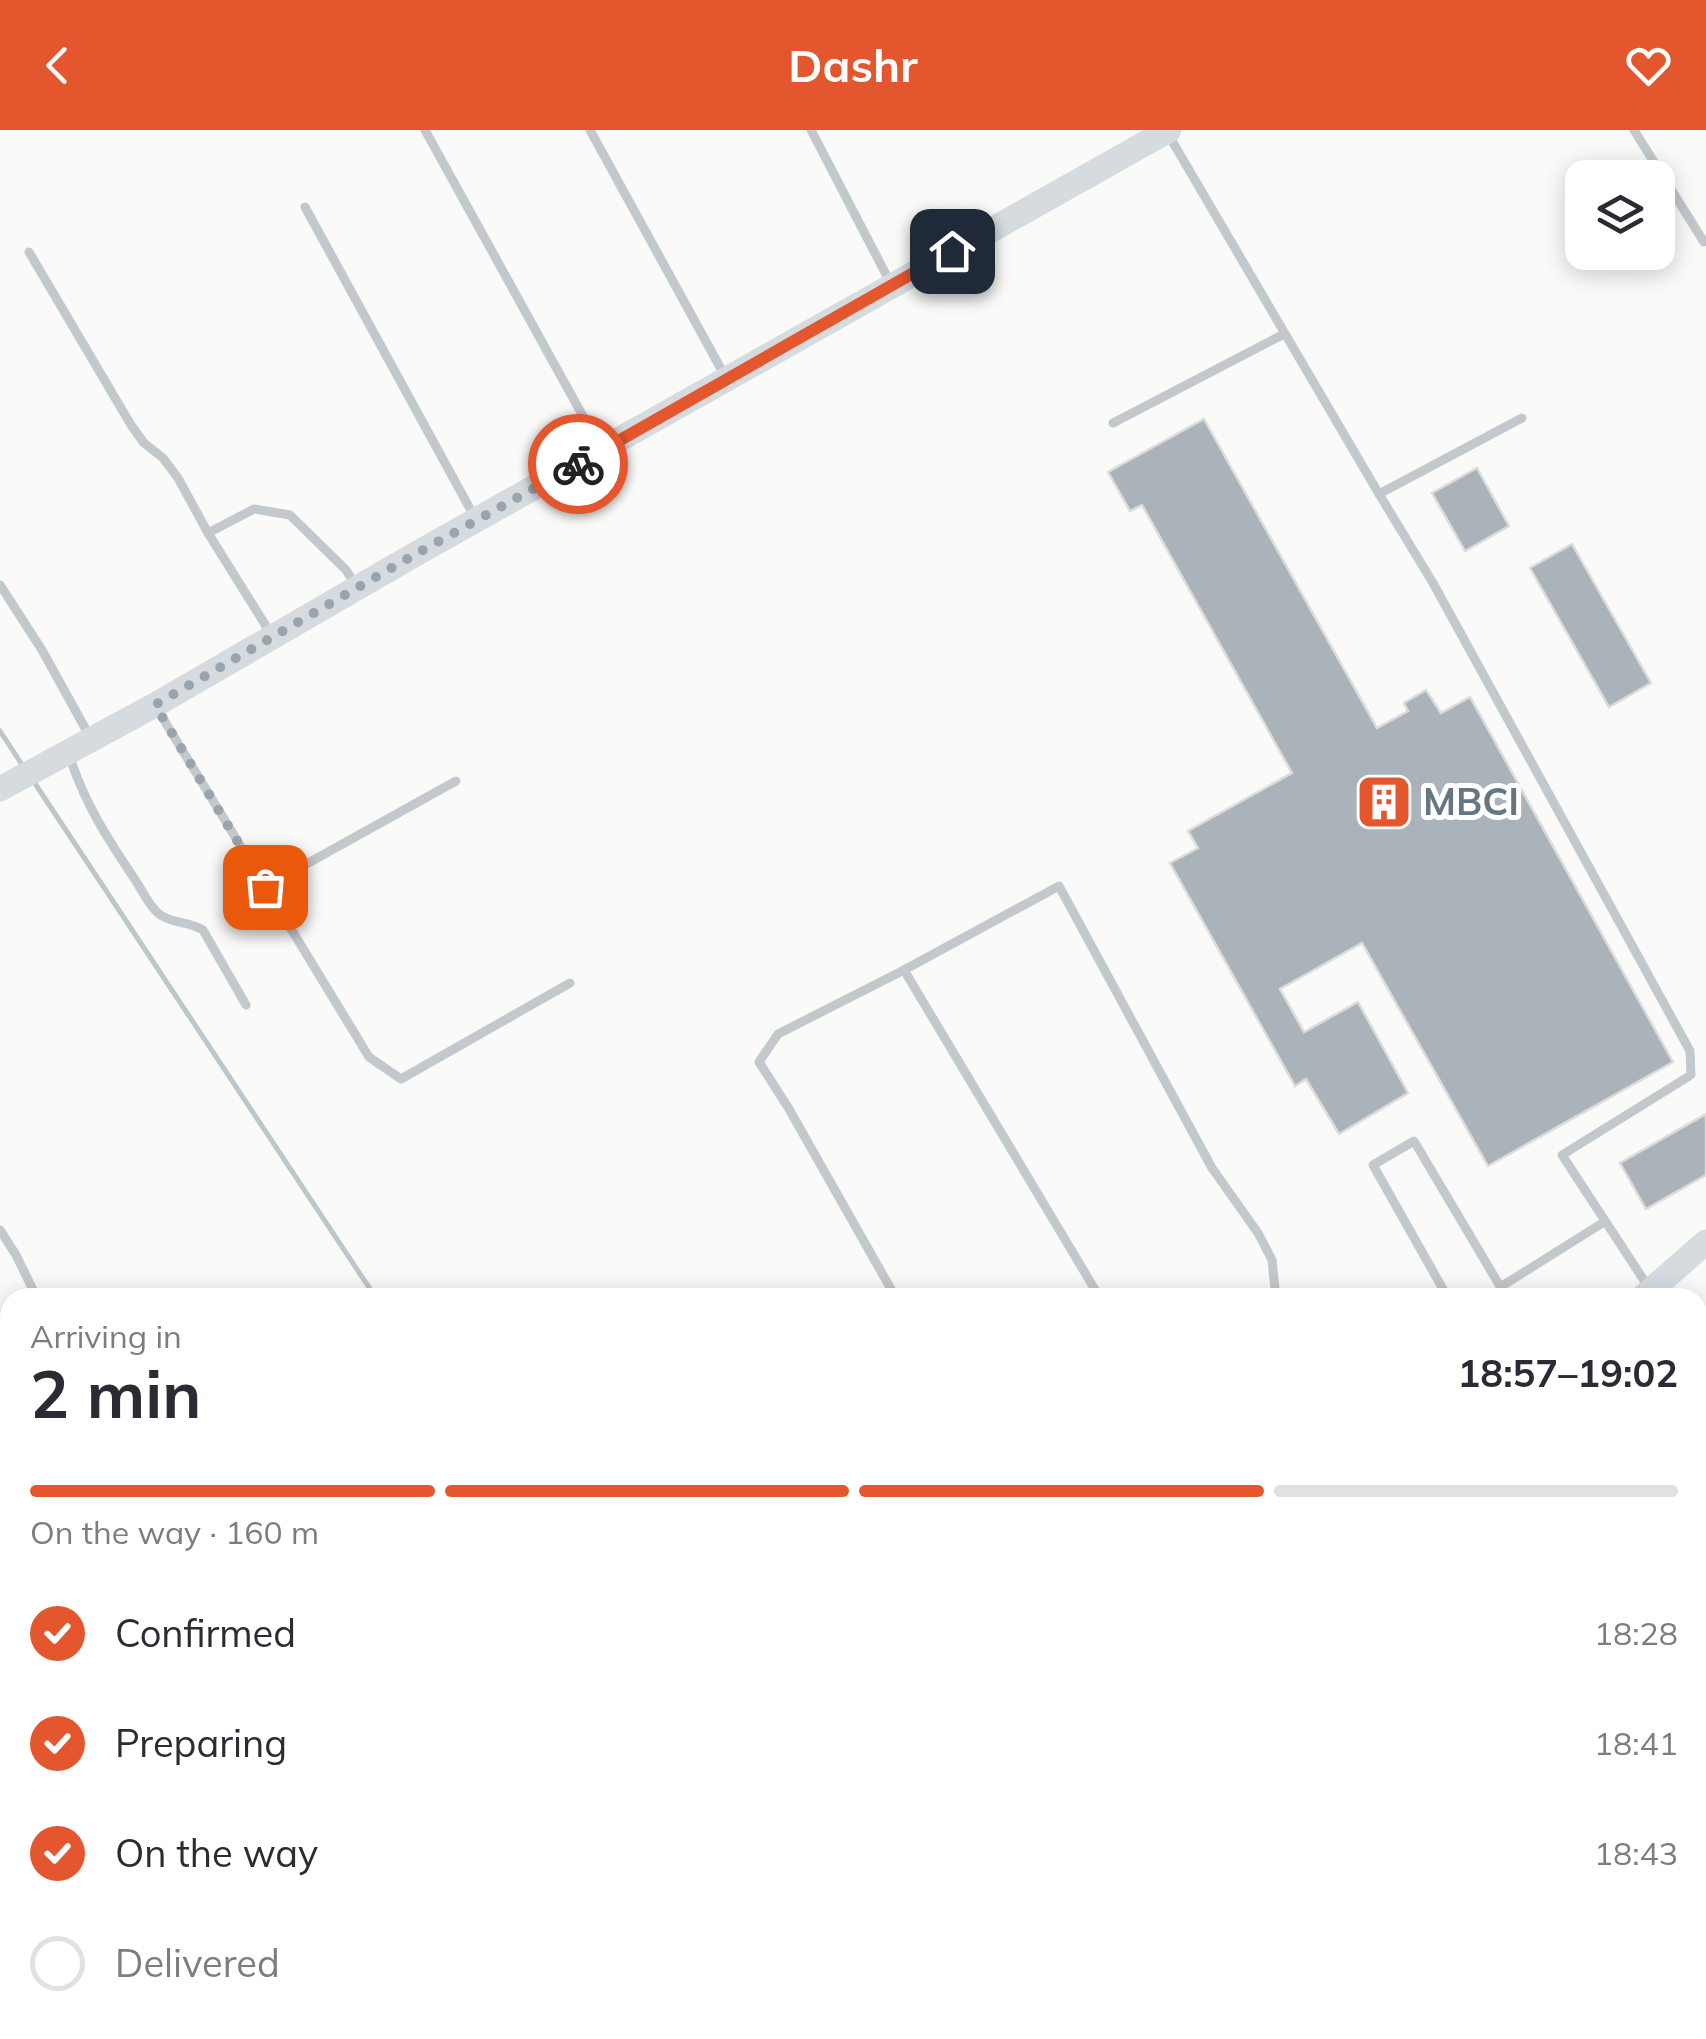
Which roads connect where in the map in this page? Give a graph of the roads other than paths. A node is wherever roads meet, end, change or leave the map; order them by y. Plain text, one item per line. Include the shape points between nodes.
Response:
1 (425, 130) edge
2 (590, 130) edge
3 (812, 130) edge
4 (1634, 130) edge
5 (1161, 132) edge
6 (304, 207) dead end
7 (1704, 242) edge
8 (29, 252) dead end
9 (892, 286) junction
10 (1284, 334) junction
11 (728, 380) junction
12 (1522, 418) dead end
13 (1113, 423) dead end
14 (602, 450) junction
15 (1378, 494) junction
16 (476, 521) junction
17 (208, 533) junction
18 (0, 585) edge
19 (358, 589) junction
20 (272, 637) junction
21 (155, 705) junction
22 (91, 740) junction
23 (59, 757) junction
24 (456, 781) dead end
25 (3, 787) edge
26 (265, 887) junction
27 (904, 970) junction
28 (570, 983) dead end
29 (246, 1005) dead end
30 (1604, 1222) junction
31 (0, 1230) edge
32 (1706, 1242) edge
33 (1502, 1286) joint
34 (32, 1288) edge
35 (890, 1288) edge
36 (1094, 1288) edge
37 (1275, 1288) edge
38 (1442, 1288) edge
39 (1642, 1288) edge
40 (1653, 1288) edge

1 - 14 lane
2 - 11 lane
3 - 9 lane
4 - 7 lane
5 - 9 street
5 - 10 lane
6 - 16 lane
8 - 17 lane via 131,424 178,478
9 - 11 street
10 - 13 lane
10 - 15 lane
11 - 14 street
12 - 15 lane
14 - 16 street
15 - 30 lane via 1690,1051 1691,1075 1562,1155
16 - 19 street
17 - 19 lane via 254,509 290,515
17 - 20 lane
18 - 22 lane
19 - 20 street
20 - 21 street
21 - 22 street
21 - 26 lane
22 - 23 street
23 - 25 street
23 - 29 lane via 156,912 203,930
24 - 26 lane
26 - 28 lane via 369,1057 401,1079
27 - 35 lane via 778,1034 759,1062
27 - 36 lane
27 - 37 lane via 1059,886 1212,1168 1258,1233 1272,1260
30 - 33 lane
30 - 39 lane
31 - 34 lane
32 - 40 street
33 - 38 lane via 1414,1141 1373,1165

